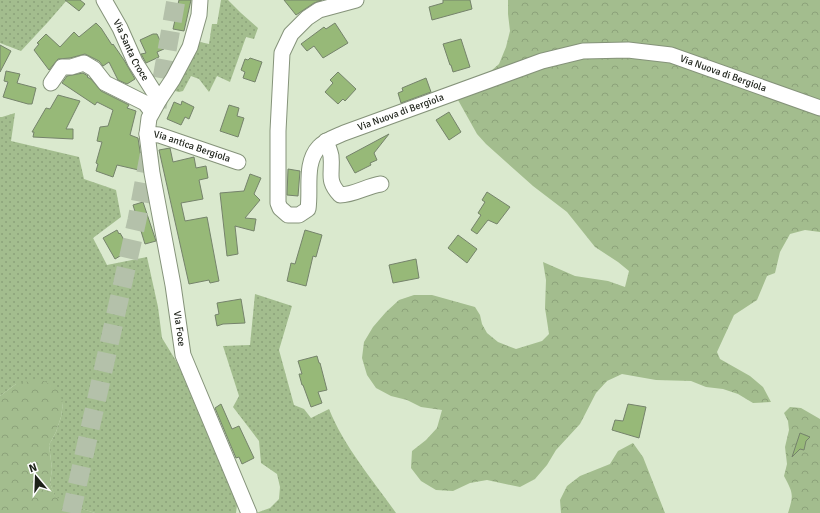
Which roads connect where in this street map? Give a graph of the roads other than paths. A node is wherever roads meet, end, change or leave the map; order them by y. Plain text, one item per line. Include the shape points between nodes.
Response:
1 (104, 0) edge
2 (200, 0) edge
3 (356, 0) edge
4 (51, 83) dead end
5 (155, 106) junction
6 (820, 108) edge
7 (146, 134) junction
8 (326, 141) junction
9 (238, 162) dead end
10 (381, 184) dead end
11 (248, 513) edge

1 - 5 street, Via Santa Croce via 120,28
2 - 5 street via 199,15 190,48
3 - 8 street, Via Nuova di Bergiola via 319,10 307,18 291,34 282,53 278,198 280,208 288,215 299,215 308,209 312,159 319,146
4 - 5 street via 62,66 71,67 84,63 94,69 105,83
5 - 7 street via 149,118
6 - 8 street, Via Nuova di Bergiola via 671,55 628,50 583,51 542,61
7 - 9 street, Via antica Bergiola
7 - 11 street, Via Foce via 183,355
8 - 10 street via 331,154 332,186 340,195

